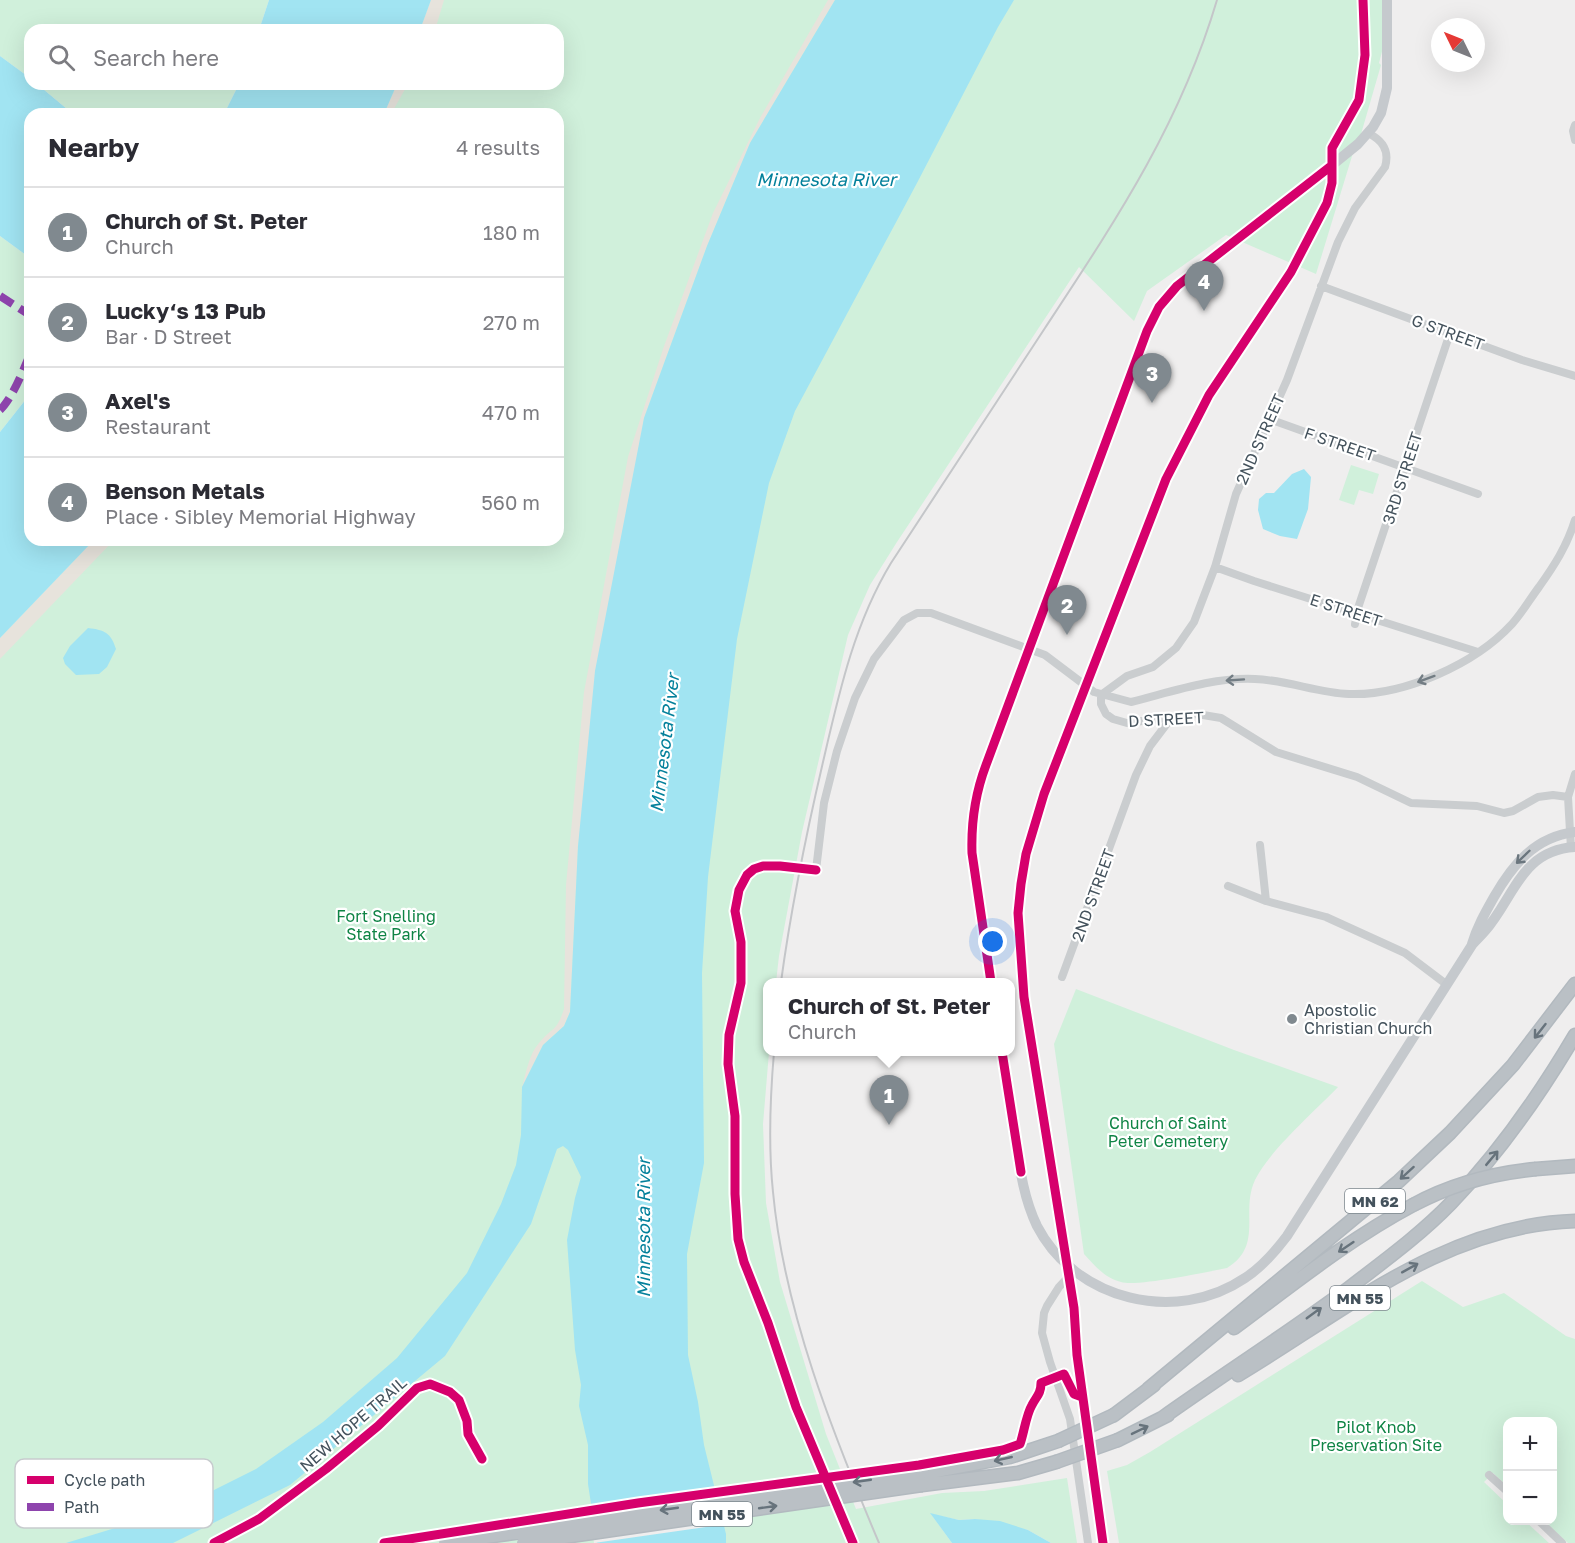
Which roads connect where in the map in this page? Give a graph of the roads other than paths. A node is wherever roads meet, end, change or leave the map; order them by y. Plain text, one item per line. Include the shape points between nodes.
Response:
1 (1387, 0) edge
2 (1575, 125) edge
3 (1368, 133) junction
4 (1575, 140) edge
5 (1321, 286) junction
6 (1450, 333) junction
7 (1575, 376) edge
8 (1269, 419) junction
9 (1406, 467) junction
10 (1478, 494) dead end
11 (1575, 520) edge
12 (1215, 567) junction
13 (1357, 614) junction
14 (1355, 624) dead end
15 (1029, 648) junction
16 (1478, 652) junction
17 (1101, 695) junction
18 (1172, 717) junction
19 (1575, 774) edge
20 (1568, 797) junction
21 (1573, 833) edge
22 (1260, 844) dead end
23 (1573, 847) edge
24 (816, 870) dead end
25 (1228, 886) dead end
26 (1266, 901) junction
27 (1472, 945) junction
28 (1062, 977) dead end
29 (990, 978) edge
30 (1446, 984) junction
31 (1575, 984) edge
32 (1575, 1035) edge
33 (1003, 1056) edge
34 (1575, 1166) edge
35 (1575, 1221) edge
36 (1074, 1270) junction
37 (1148, 1389) junction
38 (1162, 1418) junction
39 (1489, 1475) dead end
40 (921, 1479) junction
41 (1503, 1488) edge
42 (1542, 1525) edge
43 (446, 1543) edge
44 (523, 1543) edge
45 (1088, 1543) edge
46 (1562, 1543) edge

1 - 3 main road via 1387,88 1381,112
2 - 4 street
3 - 5 street, 2ND STREET via 1384,146 1387,160 1346,223
3 - 15 main road via 1332,166 1177,286 1159,307
5 - 6 street, G STREET
5 - 8 street, 2ND STREET
6 - 7 street, G STREET
6 - 9 street, 3RD STREET
8 - 9 street, F STREET
8 - 12 street, 2ND STREET via 1236,494
9 - 10 street, F STREET
9 - 13 street, 3RD STREET
11 - 16 street via 1559,559 1513,623
12 - 13 street, E STREET
12 - 17 street, 2ND STREET via 1194,622 1176,648 1153,667 1127,676
13 - 14 street, 3RD STREET
13 - 16 street, E STREET
15 - 17 street, D STREET
15 - 24 street, D STREET via 931,613 917,613 904,620 874,659 855,698 824,802
15 - 29 main road via 982,775 973,814 974,869
16 -> 17 street via 1428,679 1369,693 1349,694 1255,679 1207,682 1131,702
17 - 18 street, D STREET via 1106,714 1113,719 1127,723
18 - 20 street, D STREET via 1197,714 1221,718 1276,752 1357,777 1411,803 1477,806 1504,813 1538,797
18 - 28 street, 2ND STREET via 1150,746 1136,775
19 - 20 street
20 - 21 street
21 - 23 street
21 -> 27 main road via 1543,842 1519,860 1478,925
22 - 26 street
23 - 27 main road via 1552,852 1532,865
25 - 26 street
26 - 30 street via 1326,917 1405,953
27 - 30 main road
30 - 36 main road via 1287,1236 1254,1272 1207,1296 1169,1302 1113,1293
31 -> 37 highway, MN 62 via 1514,1065 1443,1141
38 -> 32 highway, MN 62 via 1335,1298 1423,1229 1467,1187 1506,1141
33 - 36 main road via 1027,1202 1044,1238
34 -> 37 highway, MN 55, bridge via 1495,1176 1456,1187 1388,1218
38 -> 35 highway, MN 55 via 1436,1254 1502,1232
36 - 45 street via 1047,1306 1042,1333 1070,1419
37 -> 40 highway, MN 55, bridge via 1114,1415 1058,1441
40 -> 38 highway, MN 55, bridge via 1018,1473 1118,1440
39 - 41 street
40 -> 43 highway, MN 55, bridge
44 -> 40 highway, MN 55, bridge
42 - 46 street

